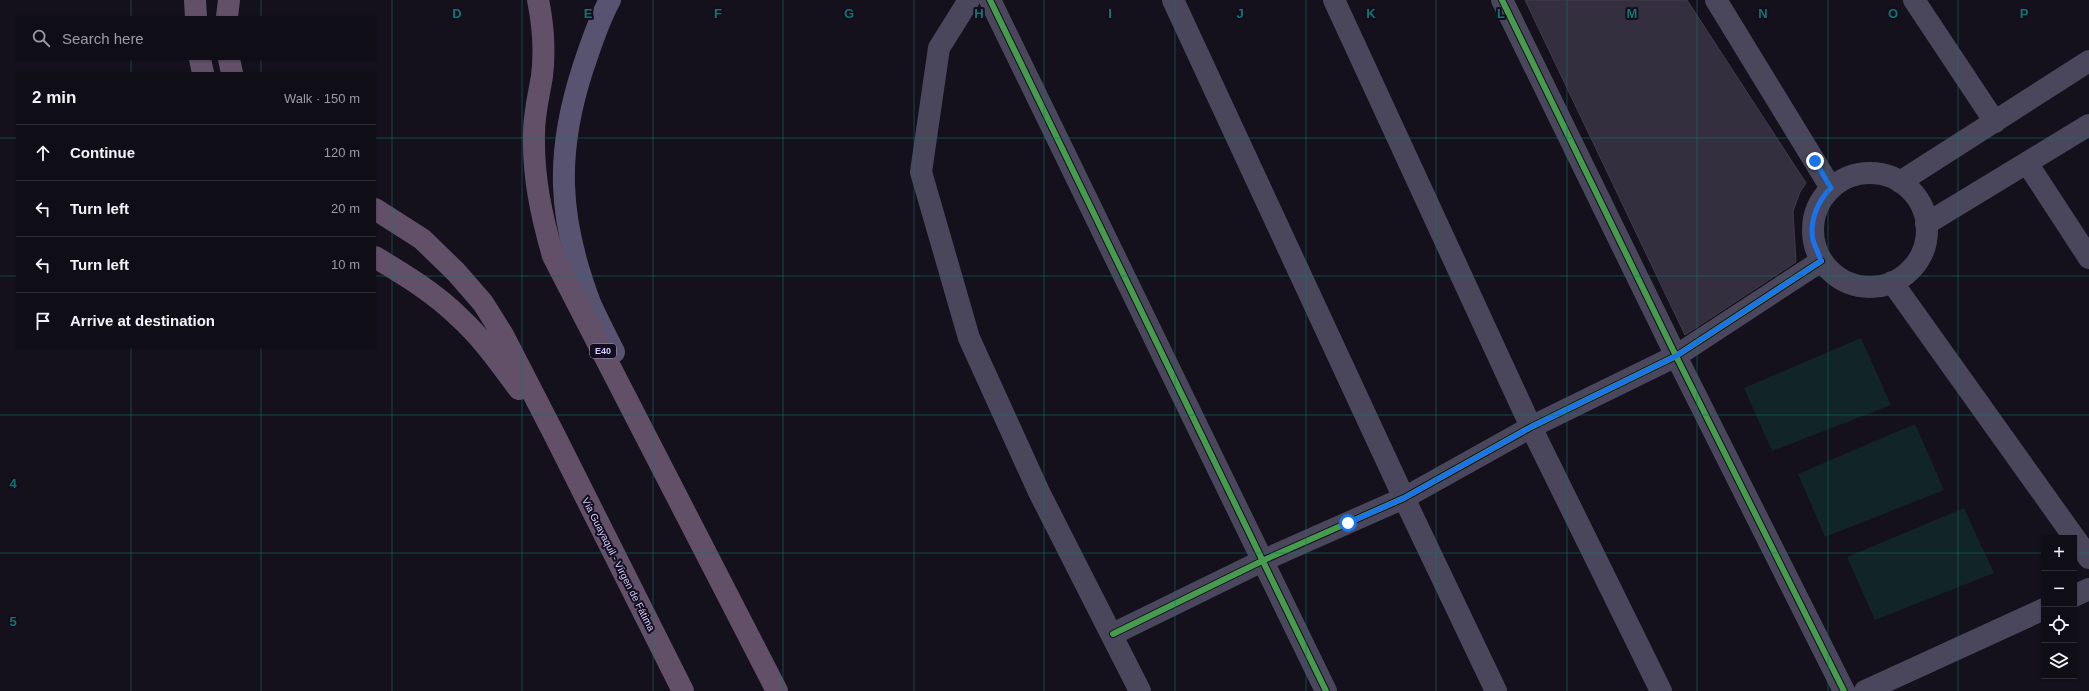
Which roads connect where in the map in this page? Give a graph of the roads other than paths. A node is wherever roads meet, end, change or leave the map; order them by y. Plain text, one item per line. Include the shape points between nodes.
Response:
1 (195, 0) edge
2 (229, 0) edge
3 (538, 0) edge
4 (610, 0) edge
5 (969, 0) edge
6 (990, 0) edge
7 (1173, 0) edge
8 (1334, 0) edge
9 (1502, 0) edge
10 (1716, 0) edge
11 (1914, 0) edge
12 (196, 16) edge
13 (227, 16) edge
14 (200, 60) edge
15 (229, 60) edge
16 (2089, 61) edge
17 (203, 72) edge
18 (232, 72) edge
19 (1995, 122) junction
20 (2089, 125) edge
21 (2026, 163) junction
22 (1900, 182) junction
23 (1831, 188) junction
24 (376, 210) edge
25 (1926, 224) junction
26 (376, 258) edge
27 (2089, 258) edge
28 (1821, 261) junction
29 (1892, 282) junction
30 (1676, 356) junction
31 (1531, 427) junction
32 (555, 436) junction
33 (1404, 498) junction
34 (2089, 558) edge
35 (1264, 560) junction
36 (2089, 589) edge
37 (2077, 595) edge
38 (2041, 610) edge
39 (1113, 634) junction
40 (774, 684) edge
41 (683, 691) edge
42 (1140, 691) edge
43 (1326, 691) edge
44 (1496, 691) edge
45 (1661, 691) edge
46 (1844, 691) edge
47 (1865, 691) edge

1 - 12 highway
2 - 13 highway
3 - 40 highway, E40 via 542,16 543,45 542,75 536,100 535,170 540,213 553,256
4 - 40 main road via 576,91 568,126 563,196 570,244 590,303
5 - 39 street via 939,48 921,172 969,338 1039,492
6 - 35 street
7 - 33 street
8 - 31 street
9 - 30 street
10 - 23 street
11 - 19 street
14 - 17 highway
15 - 18 highway
16 - 19 street
19 - 22 street
20 - 21 street
21 - 25 street
21 - 27 street
22 - 23 street via 1881,174 1860,173 1841,179
22 - 25 street via 1916,196
23 - 28 street via 1824,195 1814,216 1813,239
24 - 32 highway via 422,239 483,303 503,335
25 - 29 street via 1926,239 1919,260 1903,277
26 - 32 highway via 433,294 461,318
28 - 29 street via 1838,278 1859,287 1882,286
28 - 30 street
29 - 34 street
30 - 31 street
30 - 46 street
31 - 33 street
31 - 45 street
32 - 41 highway, Vía Guayaquil - Vírgen de Fátima
33 - 35 street
33 - 44 street
35 - 39 street
35 - 43 street
36 - 37 street
38 - 47 street
39 - 42 street

